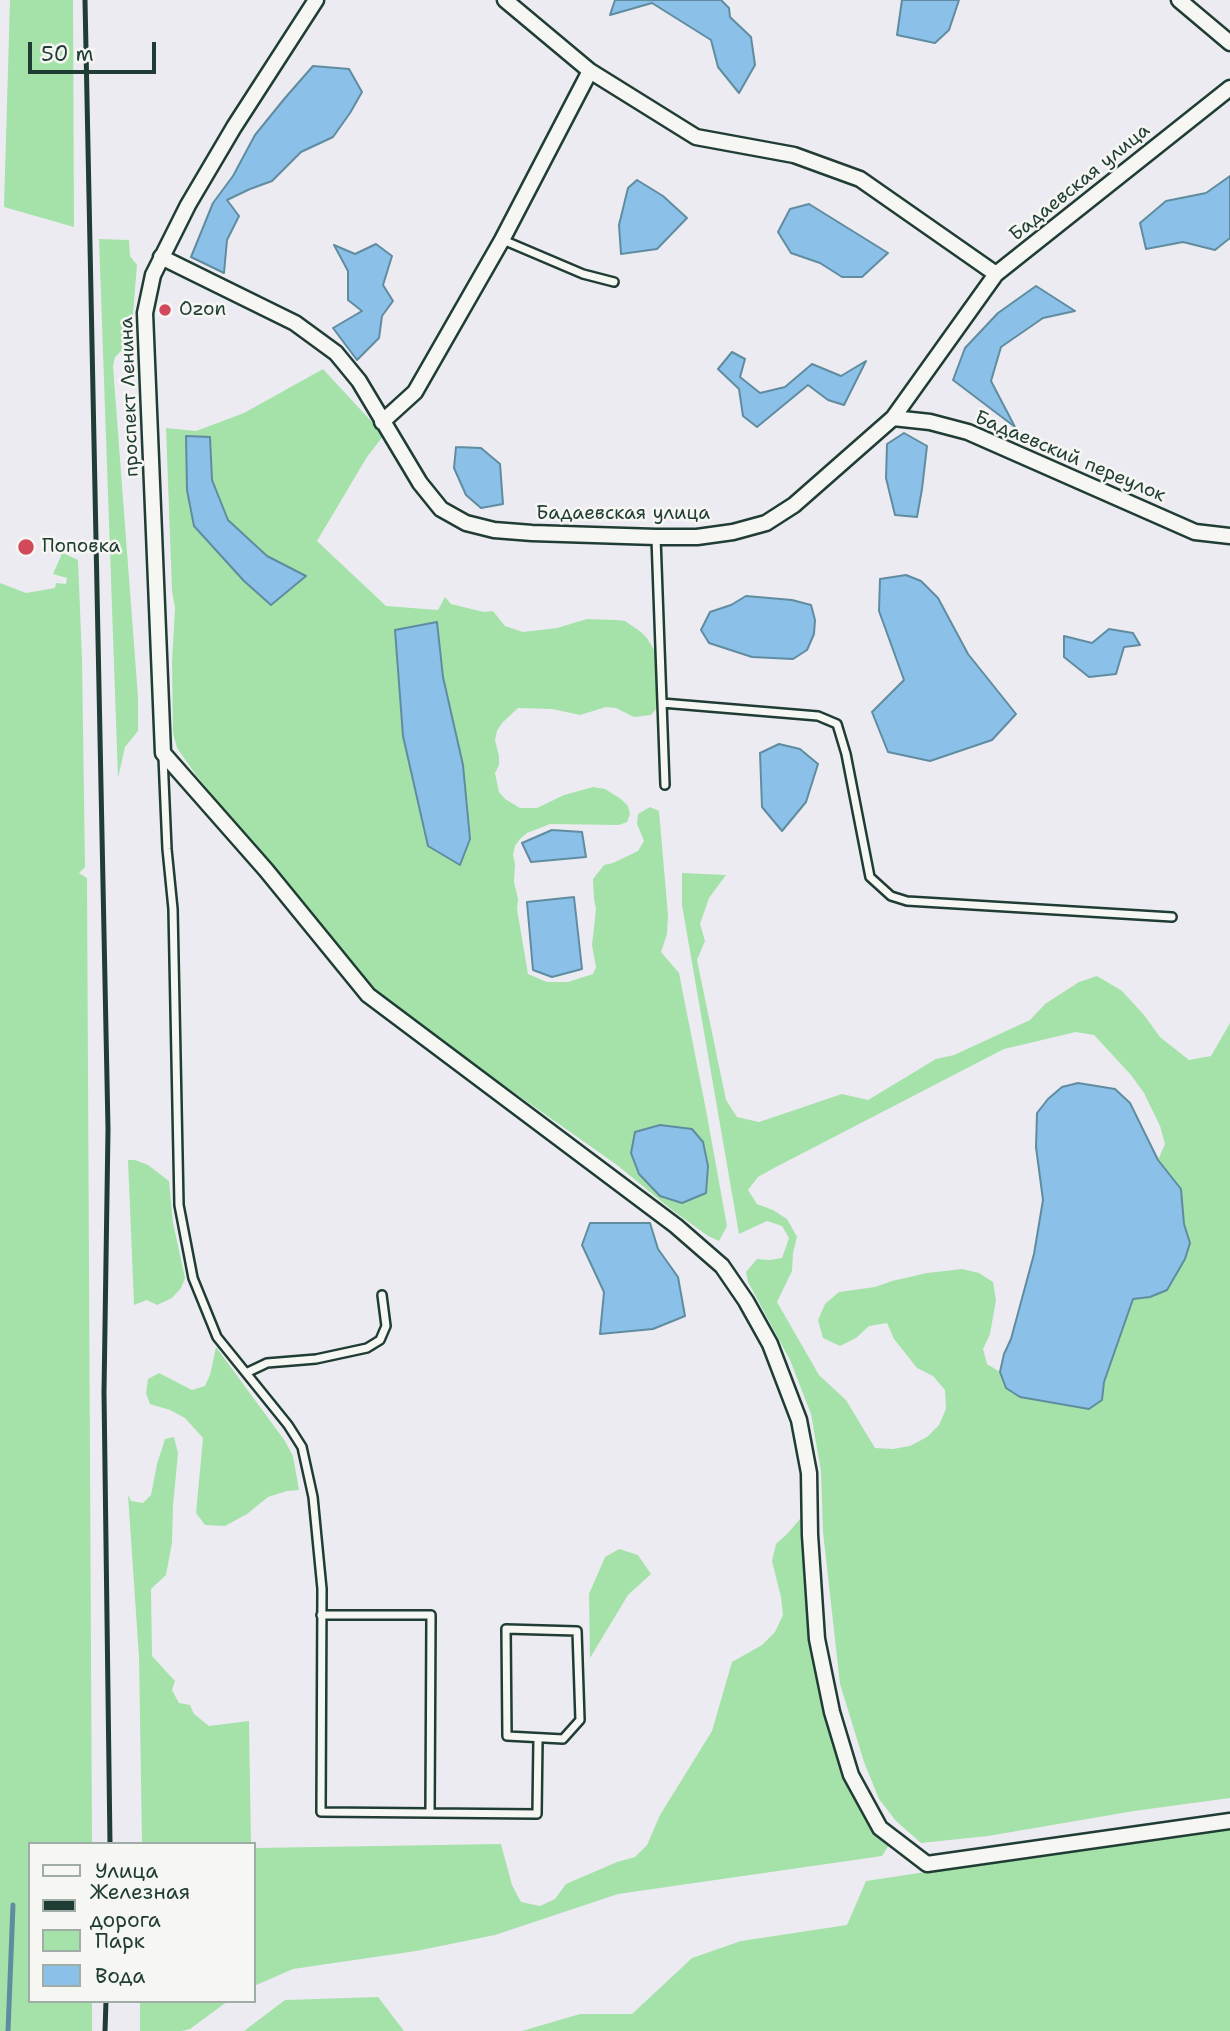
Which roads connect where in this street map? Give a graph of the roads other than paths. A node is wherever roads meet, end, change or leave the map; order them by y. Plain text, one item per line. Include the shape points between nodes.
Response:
1 (316, 0) edge
2 (505, 0) edge
3 (1179, 0) edge
4 (1230, 43) edge
5 (590, 71) junction
6 (1230, 88) edge
7 (502, 240) junction
8 (161, 257) junction
9 (996, 274) junction
10 (614, 282) dead end
11 (893, 418) junction
12 (382, 422) junction
13 (1230, 536) edge
14 (656, 537) junction
15 (663, 703) junction
16 (163, 753) junction
17 (665, 785) dead end
18 (1172, 917) dead end
19 (382, 1295) dead end
20 (246, 1373) junction
21 (321, 1615) junction
22 (538, 1739) junction
23 (430, 1813) junction
24 (1230, 1821) edge

1 - 8 street, проспект Ленина via 234,127
2 - 5 street
3 - 4 street
5 - 7 street
5 - 9 street via 696,137 794,155 860,179
6 - 9 street, Бадаевская улица
7 - 10 lane
7 - 12 street via 415,393
8 - 12 street, Бадаевская улица via 295,323 335,353 359,381
8 - 16 street, проспект Ленина via 145,313
9 - 11 street, Бадаевская улица
11 - 13 street, Бадаевский переулок via 968,432 1195,532
11 - 14 street, Бадаевская улица via 794,505 766,523 697,537
12 - 14 street, Бадаевская улица via 441,509 466,523 532,533
14 - 15 lane
15 - 17 lane
15 - 18 lane via 818,716 837,724 870,877 891,896 907,901
16 - 20 lane via 173,909 179,1205 192,1278 217,1337
16 - 24 street via 368,995 676,1226 722,1266 746,1301 770,1344 799,1420 809,1474 817,1639 850,1775 880,1828 927,1864
19 - 20 lane via 386,1326 380,1340 367,1348 267,1363
20 - 21 lane via 302,1447 313,1497
21 - 23 lane via 321,1812
21 - 23 lane via 431,1615
22 - 22 lane via 507,1737 506,1629 578,1631 580,1720 563,1739
22 - 23 lane via 537,1814

